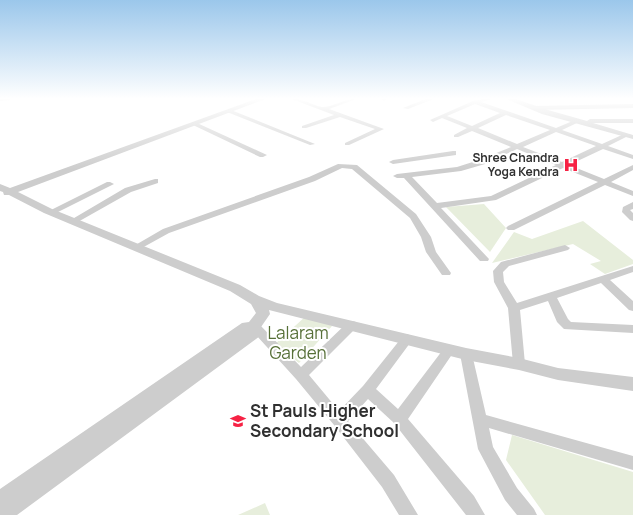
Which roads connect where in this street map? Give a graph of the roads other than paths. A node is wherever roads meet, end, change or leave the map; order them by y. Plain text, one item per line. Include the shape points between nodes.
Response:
1 (200, 122) edge
2 (257, 122) edge
3 (317, 122) edge
4 (359, 122) edge
5 (457, 122) edge
6 (485, 122) edge
7 (532, 122) edge
8 (574, 122) edge
9 (581, 122) edge
10 (195, 124) junction
11 (304, 126) dead end
12 (472, 128) junction
13 (555, 130) junction
14 (456, 136) dead end
15 (629, 136) edge
16 (312, 144) dead end
17 (347, 144) dead end
18 (516, 146) junction
19 (603, 147) junction
20 (453, 153) dead end
21 (263, 155) dead end
22 (633, 157) edge
23 (415, 159) junction
24 (393, 162) dead end
25 (564, 166) junction
26 (633, 167) edge
27 (428, 172) junction
28 (155, 180) dead end
29 (605, 182) junction
30 (110, 184) dead end
31 (3, 192) edge
32 (633, 194) edge
33 (633, 205) edge
34 (436, 206) junction
35 (51, 212) junction
36 (633, 218) edge
37 (73, 221) junction
38 (511, 228) dead end
39 (137, 248) junction
40 (565, 248) dead end
41 (484, 259) dead end
42 (633, 269) edge
43 (446, 274) dead end
44 (603, 279) junction
45 (551, 296) junction
46 (255, 300) junction
47 (633, 307) edge
48 (514, 308) junction
49 (352, 325) junction
50 (254, 326) junction
51 (633, 329) edge
52 (407, 339) junction
53 (449, 350) junction
54 (466, 354) junction
55 (519, 364) junction
56 (301, 376) junction
57 (633, 384) edge
58 (368, 390) junction
59 (399, 419) junction
60 (479, 419) junction
61 (339, 421) junction
62 (633, 463) edge
63 (0, 501) edge
64 (0, 515) edge
65 (409, 515) edge
66 (476, 515) edge
67 (528, 515) edge

1 - 10 street
2 - 16 street
3 - 11 street
4 - 17 street via 381,130
5 - 12 street
6 - 12 street
7 - 13 street
8 - 13 street
9 - 15 street
10 - 21 street
10 - 31 street
12 - 14 street
12 - 18 street
13 - 18 street
13 - 19 street
15 - 19 street
18 - 25 street
18 - 27 street via 467,167
19 - 22 street
19 - 25 street
20 - 23 street
23 - 24 street
23 - 27 street
25 - 29 street
25 - 34 street via 493,198
26 - 29 street
27 - 34 street via 401,175
28 - 37 street via 128,190
29 - 32 street
29 - 38 street
30 - 35 street
31 - 35 street
33 - 36 street via 626,209
34 - 41 street
35 - 37 street
37 - 39 street
39 - 43 street via 166,231 342,166 348,166 354,168 413,216 426,237 431,252
39 - 46 street via 236,288
40 - 48 street via 505,264 498,271 499,282
42 - 44 street
44 - 45 street
44 - 47 street
45 - 48 street
45 - 51 street via 563,322 568,326
46 - 49 street via 274,307
46 - 50 street via 262,308 263,314
48 - 55 street
49 - 52 street
49 - 56 street
50 - 56 street
50 - 63 street via 247,327
50 - 64 street via 255,332
52 - 53 street
52 - 58 street
53 - 54 street
53 - 59 street
54 - 55 street
54 - 60 street
55 - 57 street via 558,374
56 - 61 street
58 - 59 street
58 - 61 street
59 - 66 street
60 - 62 street
60 - 67 street via 486,449 512,494
61 - 65 street via 388,481

